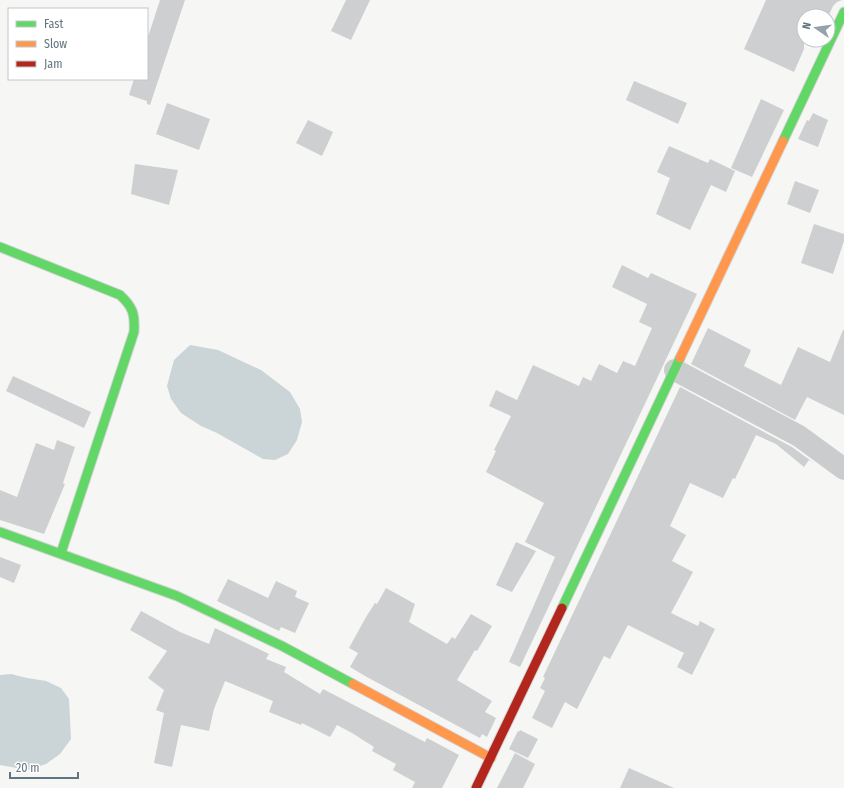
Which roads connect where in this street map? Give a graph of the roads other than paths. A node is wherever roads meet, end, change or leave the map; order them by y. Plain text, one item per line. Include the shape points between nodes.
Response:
1 (844, 12) edge
2 (0, 247) edge
3 (675, 370) junction
4 (844, 469) edge
5 (0, 532) edge
6 (61, 553) junction
7 (491, 758) junction
8 (476, 788) edge

1 - 3 street
2 - 6 street via 120,295 131,306 135,319 134,332
3 - 4 street via 799,436
3 - 7 street
5 - 6 street
6 - 7 street via 177,596 282,646
7 - 8 street

